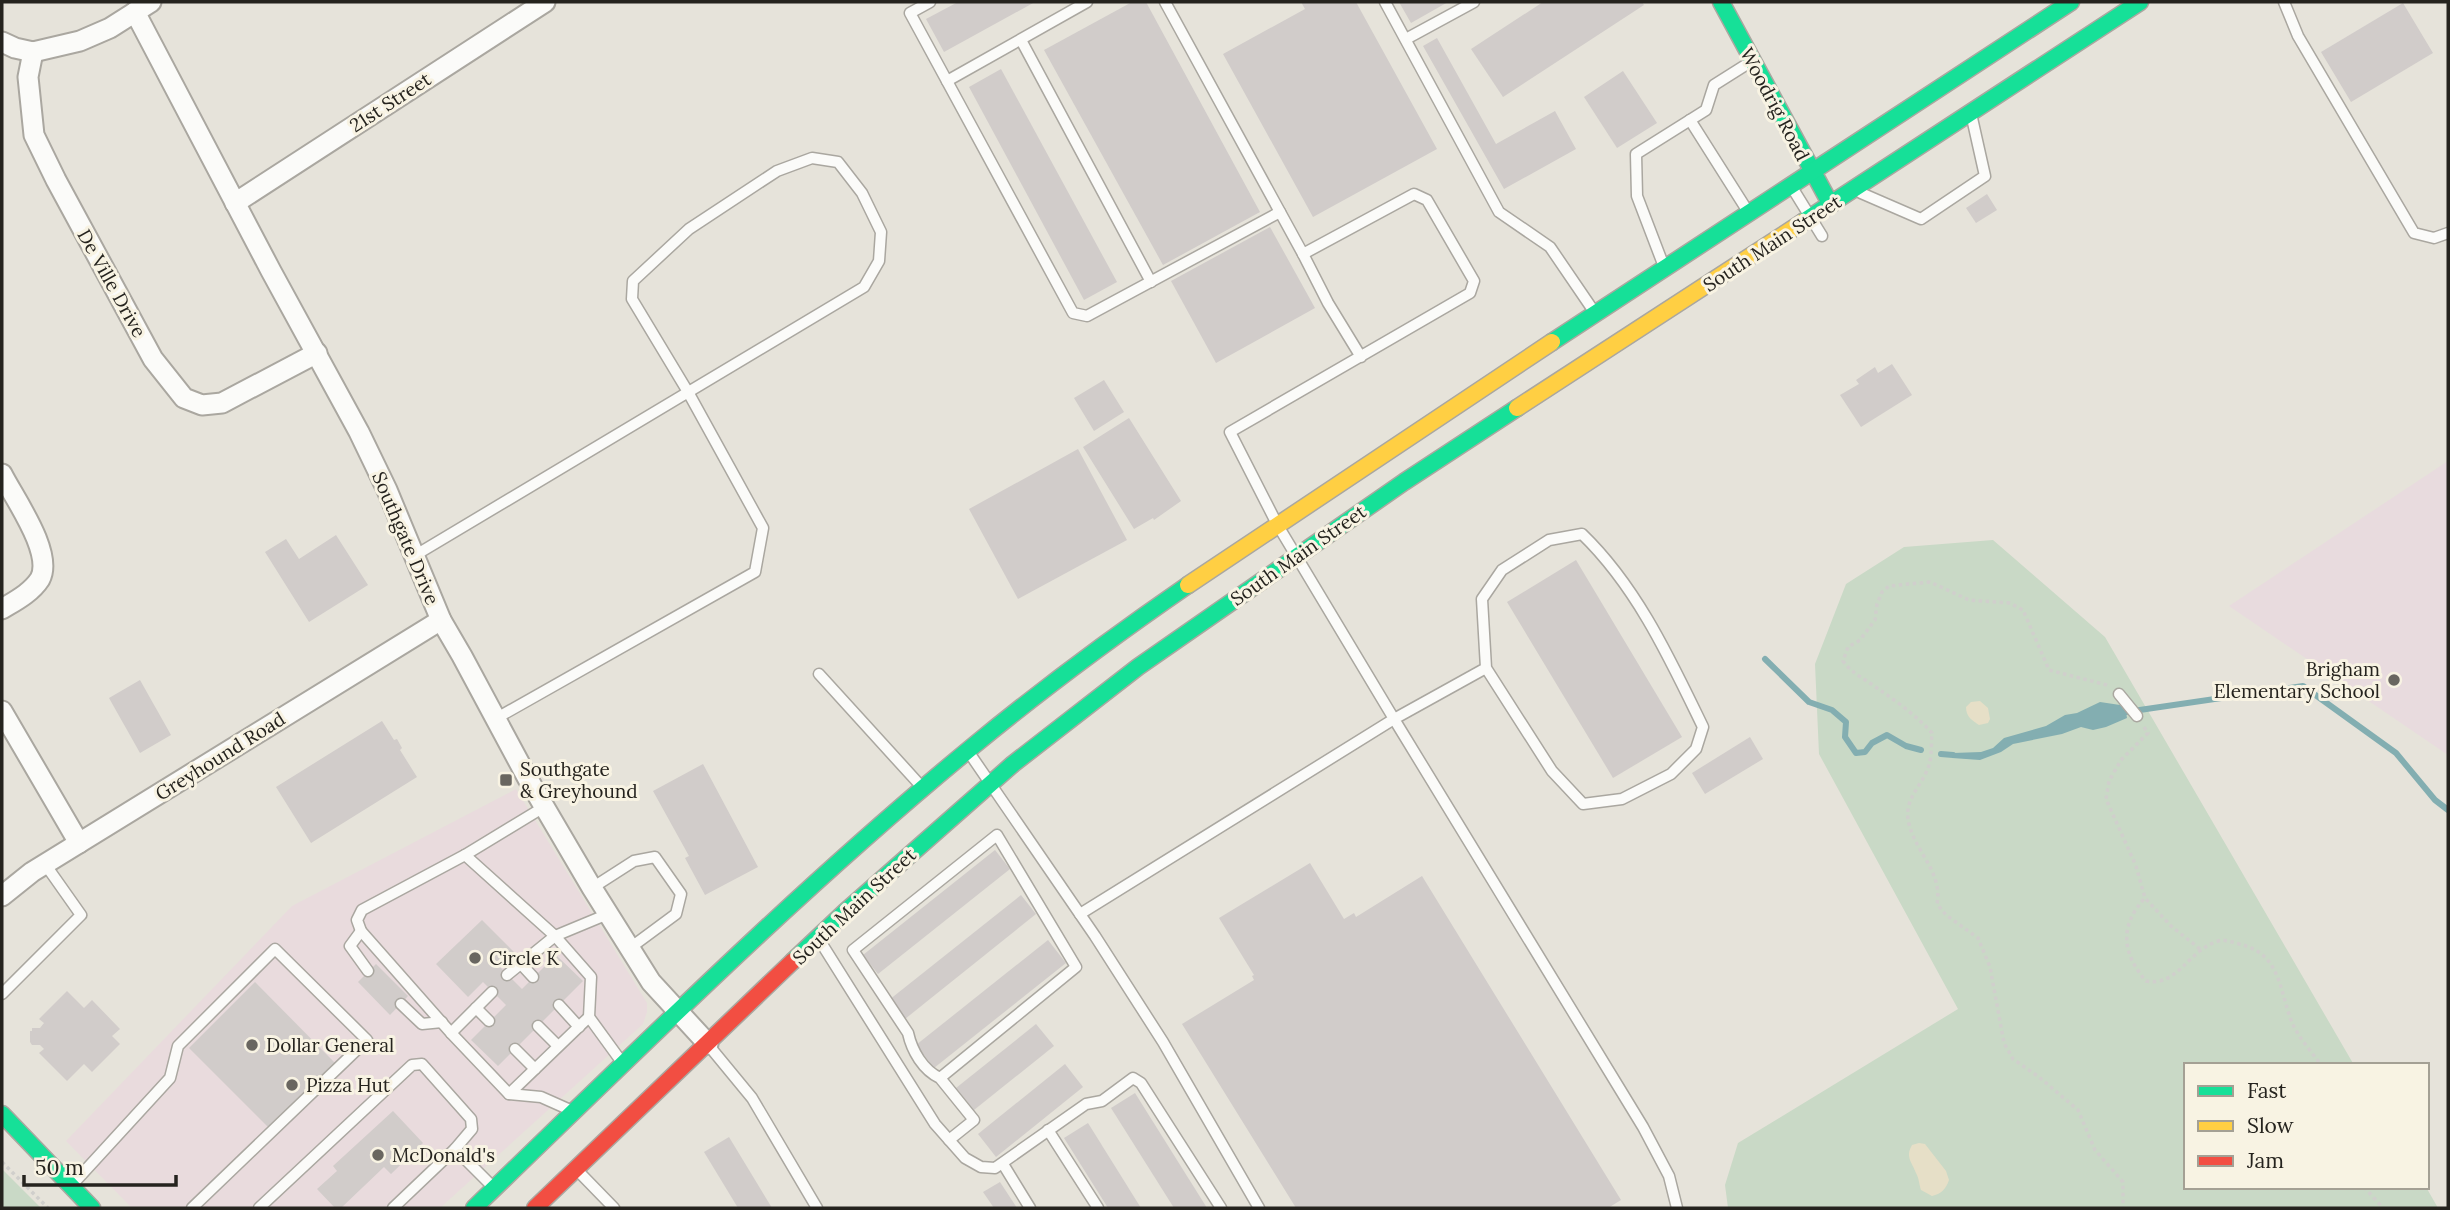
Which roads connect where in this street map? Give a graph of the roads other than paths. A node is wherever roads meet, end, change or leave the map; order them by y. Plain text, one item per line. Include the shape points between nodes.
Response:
1 (545, 2) edge
2 (930, 2) edge
3 (1087, 2) edge
4 (1165, 2) edge
5 (1385, 2) edge
6 (1474, 2) edge
7 (1721, 2) edge
8 (2071, 2) edge
9 (2140, 2) edge
10 (2284, 2) edge
11 (139, 5) edge
12 (1406, 39) junction
13 (1021, 40) junction
14 (2, 41) edge
15 (33, 52) junction
16 (1752, 61) junction
17 (947, 81) junction
18 (1971, 113) junction
19 (1690, 120) junction
20 (1812, 173) junction
21 (1791, 186) junction
22 (1854, 191) junction
23 (235, 203) junction
24 (1831, 205) junction
25 (1280, 212) junction
26 (1749, 214) junction
27 (1811, 218) junction
28 (2448, 233) edge
29 (1822, 236) dead end
30 (1303, 254) junction
31 (1664, 268) junction
32 (1150, 282) junction
33 (1595, 314) junction
34 (317, 354) junction
35 (1361, 357) junction
36 (688, 392) junction
37 (2, 474) edge
38 (1277, 524) junction
39 (1297, 555) junction
40 (415, 556) junction
41 (2, 609) edge
42 (440, 620) junction
43 (1486, 668) junction
44 (819, 674) dead end
45 (2119, 694) road end
46 (2, 711) edge
47 (2137, 716) road end
48 (495, 719) junction
49 (1394, 719) junction
50 (968, 751) junction
51 (991, 783) junction
52 (922, 788) junction
53 (544, 807) junction
54 (79, 843) junction
55 (465, 855) junction
56 (46, 864) junction
57 (592, 888) junction
58 (2, 896) edge
59 (608, 914) junction
60 (1080, 914) junction
61 (361, 931) junction
62 (555, 936) junction
63 (818, 938) junction
64 (630, 948) junction
65 (521, 964) junction
66 (368, 971) dead end
67 (508, 975) dead end
68 (533, 977) dead end
69 (492, 992) dead end
70 (2, 994) edge
71 (401, 1004) dead end
72 (559, 1005) dead end
73 (476, 1008) junction
74 (678, 1013) junction
75 (589, 1017) junction
76 (489, 1021) dead end
77 (442, 1022) junction
78 (538, 1026) dead end
79 (579, 1027) junction
80 (451, 1033) junction
81 (708, 1044) junction
82 (558, 1046) junction
83 (515, 1049) dead end
84 (623, 1064) junction
85 (535, 1069) junction
86 (940, 1078) junction
87 (509, 1094) junction
88 (574, 1111) junction
89 (2, 1114) edge
90 (1048, 1130) junction
91 (949, 1140) junction
92 (455, 1149) junction
93 (1003, 1164) junction
94 (576, 1169) junction
95 (71, 1186) junction
96 (494, 1188) junction
97 (92, 1208) edge
98 (192, 1208) edge
99 (259, 1208) edge
100 (393, 1208) edge
101 (474, 1208) edge
102 (535, 1208) edge
103 (614, 1208) edge
104 (817, 1208) edge
105 (1030, 1208) edge
106 (1098, 1208) edge
107 (1221, 1208) edge
108 (1259, 1208) edge
109 (1676, 1208) edge

1 - 23 street, 21st Street
2 - 17 lane via 910,13
3 - 13 lane
4 - 25 lane
5 - 12 lane
6 - 12 lane
7 - 16 main road, Woodrig Road
8 - 20 main road, South Main Street
9 - 18 main road, South Main Street
10 - 28 lane via 2298,36 2414,233 2434,238
11 - 15 street via 110,27 80,41
11 - 23 street, Southgate Drive
12 - 33 lane via 1499,212 1550,247
13 - 17 lane
13 - 32 lane
14 - 15 street
15 - 34 street, De Ville Drive via 28,77 34,135 153,359 184,398 202,405 222,403
16 - 19 lane via 1714,85 1706,110
16 - 20 main road, Woodrig Road
17 - 32 lane via 1073,313 1087,316
18 - 22 main road, South Main Street
18 - 22 lane via 1984,176 1921,219
19 - 26 lane
19 - 31 lane via 1636,154 1637,196
20 - 21 main road, South Main Street
20 - 24 main road, Woodrig Road
21 - 26 main road, South Main Street
21 - 27 lane
22 - 24 main road, South Main Street
23 - 34 street, Southgate Drive
24 - 27 main road, South Main Street
25 - 30 lane
25 - 32 lane
26 - 31 main road, South Main Street
27 - 29 lane
27 - 39 main road, South Main Street
30 - 35 lane
30 - 35 lane via 1414,194 1427,200 1474,281 1470,293
31 - 33 main road, South Main Street
33 - 38 main road, South Main Street
34 - 40 street, Southgate Drive via 387,490
35 - 38 lane via 1230,432
36 - 36 lane via 864,287 880,261 881,232 862,193 838,162 812,158 777,171 689,229 633,281 632,299
36 - 40 lane
36 - 48 lane via 763,528 755,572
37 - 41 street via 44,559 41,577 28,593
38 - 39 lane
38 - 50 main road, South Main Street via 1116,635
39 - 49 lane
39 - 51 main road, South Main Street via 1138,667
40 - 42 street, Southgate Drive
42 - 48 street, Southgate Drive
42 - 54 street, Greyhound Road
43 - 43 lane via 1552,771 1583,804 1622,799 1671,774 1696,749 1703,727 1654,630 1607,558 1582,534 1549,540 1502,570 1482,599
43 - 49 lane
44 - 52 lane
45 - 47 lane
46 - 54 street
48 - 53 street, Southgate Drive
49 - 60 lane
49 - 109 lane via 1643,1127 1669,1176
50 - 51 lane
50 - 52 main road, South Main Street
51 - 60 lane
51 - 63 main road, South Main Street
52 - 74 main road, South Main Street via 842,856
53 - 55 lane
53 - 57 street, Southgate Drive
54 - 56 street, Greyhound Road
55 - 61 lane via 362,911 356,920
55 - 62 lane
56 - 58 street, Greyhound Road
56 - 70 lane via 81,915
57 - 59 street, Southgate Drive
57 - 64 lane via 634,861 655,857 681,894 676,914
59 - 62 lane
59 - 64 street, Southgate Drive
60 - 108 lane via 1163,1042
61 - 66 lane via 350,946
61 - 77 lane
62 - 65 lane
62 - 75 lane via 591,977
63 - 81 main road, South Main Street
63 - 91 lane
64 - 74 street, Southgate Drive
65 - 67 lane
65 - 68 lane
69 - 73 lane
71 - 77 lane via 422,1024
72 - 79 lane
73 - 76 lane
73 - 80 lane
74 - 81 street, Southgate Drive
74 - 84 main road, South Main Street
75 - 79 lane
75 - 84 lane
77 - 80 lane
78 - 82 lane
79 - 82 lane
80 - 87 lane
81 - 94 main road, South Main Street
81 - 104 lane via 752,1098
82 - 85 lane
83 - 85 lane
84 - 88 main road, South Main Street
85 - 87 lane
86 - 86 lane via 1076,968 997,835 853,950 908,1033 911,1047 930,1073
86 - 91 lane via 974,1120
87 - 88 lane via 541,1097
88 - 96 main road, South Main Street
89 - 95 main road
90 - 93 lane
90 - 106 lane
90 - 107 lane via 1133,1078 1141,1083
91 - 93 lane via 981,1167
92 - 96 lane
92 - 99 lane via 472,1129 471,1119 422,1064 412,1065
92 - 100 lane
93 - 105 lane
94 - 102 main road, South Main Street
94 - 103 lane
95 - 97 main road
95 - 98 lane via 170,1078 178,1046 275,949 367,1040
96 - 101 main road, South Main Street

